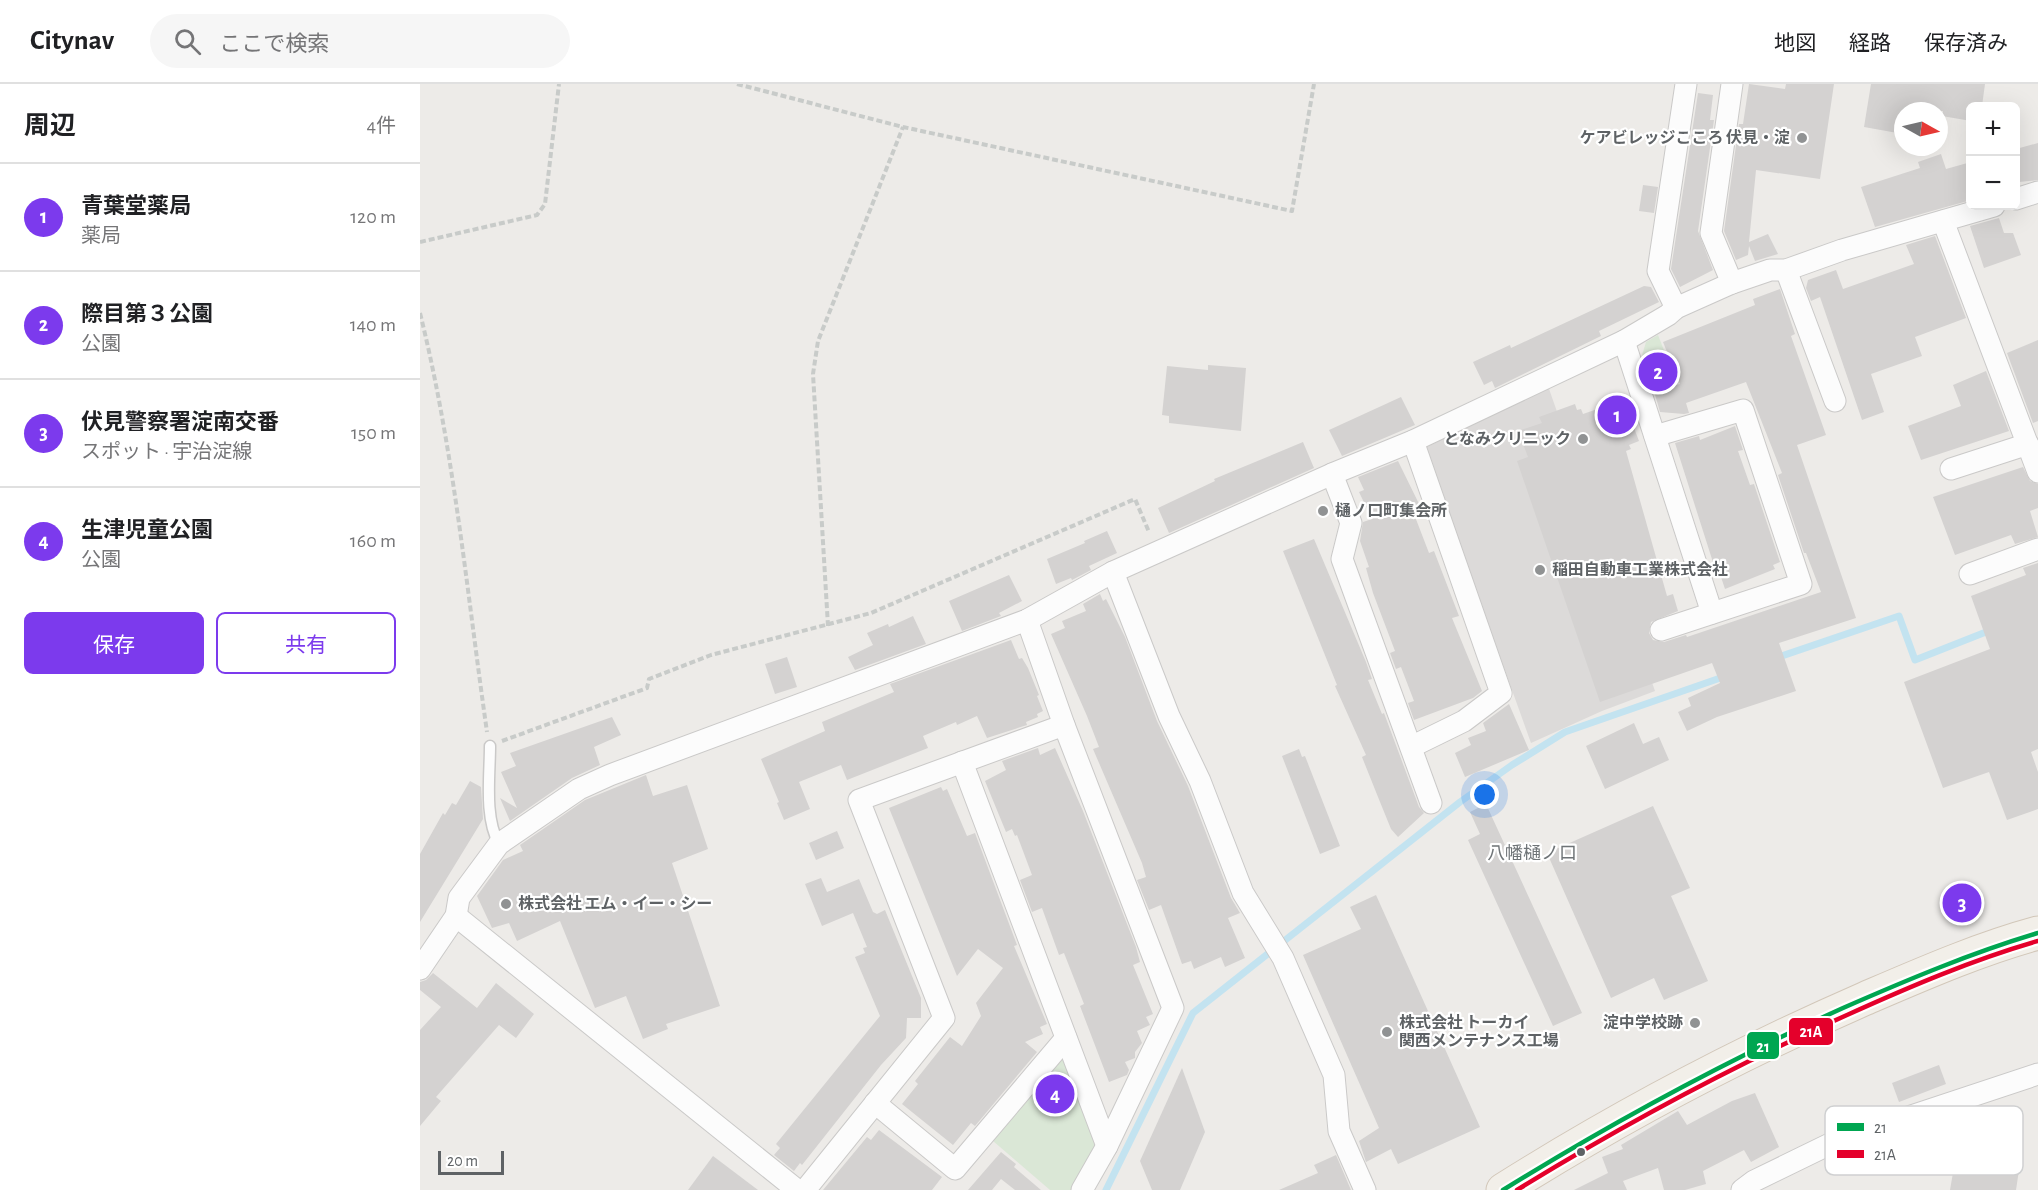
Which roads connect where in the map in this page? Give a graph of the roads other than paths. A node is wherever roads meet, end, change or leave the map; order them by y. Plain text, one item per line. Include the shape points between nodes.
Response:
1 (1686, 84) edge
2 (1732, 84) edge
3 (2038, 192) edge
4 (2020, 198) edge
5 (1981, 210) edge
6 (1944, 221) junction
7 (1786, 270) junction
8 (1732, 283) junction
9 (1676, 308) junction
10 (1624, 341) junction
11 (1834, 401) dead end
12 (1655, 436) junction
13 (1413, 441) junction
14 (2028, 444) junction
15 (1951, 469) dead end
16 (2038, 472) edge
17 (1332, 474) junction
18 (2038, 549) edge
19 (1113, 572) junction
20 (1970, 574) dead end
21 (1712, 613) junction
22 (1027, 620) junction
23 (1661, 630) dead end
24 (1064, 725) junction
25 (490, 746) road end
26 (1411, 747) junction
27 (962, 762) junction
28 (1431, 803) dead end
29 (499, 844) junction
30 (456, 916) junction
31 (2038, 933) edge
32 (420, 969) edge
33 (1066, 1038) junction
34 (2038, 1074) edge
35 (875, 1103) junction
36 (1942, 1106) edge
37 (1107, 1146) junction
38 (1825, 1146) edge
39 (797, 1190) edge
40 (805, 1190) edge
41 (1082, 1190) edge
42 (1365, 1190) edge
43 (1503, 1190) edge
44 (1742, 1190) edge

1 - 9 street via 1658,271
2 - 8 street via 1711,233
3 - 4 street
5 - 6 street
6 - 7 street via 1842,249
6 - 14 street
7 - 8 street via 1770,270
7 - 11 street
8 - 9 street
9 - 10 street
10 - 12 street
10 - 13 street
12 - 21 street
12 - 21 street via 1743,410 1801,584
13 - 17 street
13 - 26 street via 1501,693 1464,721
14 - 15 street
14 - 16 street
17 - 19 street
17 - 26 street via 1351,523 1341,559
18 - 20 street
19 - 22 street
19 - 42 street via 1243,893 1284,958 1334,1075 1340,1131
21 - 23 street
22 - 24 street
22 - 29 street via 610,775 579,789
24 - 27 street
24 - 37 street via 1173,1008
25 - 29 lane via 492,820
26 - 28 street
27 - 33 street
27 - 35 street via 859,800 944,1018
29 - 30 street via 459,898
30 - 32 street
30 - 39 street
31 - 43 main road via 1909,980 1682,1084
33 - 35 street via 955,1168
33 - 37 street
34 - 36 street
35 - 40 street
37 - 41 street
38 - 44 street

